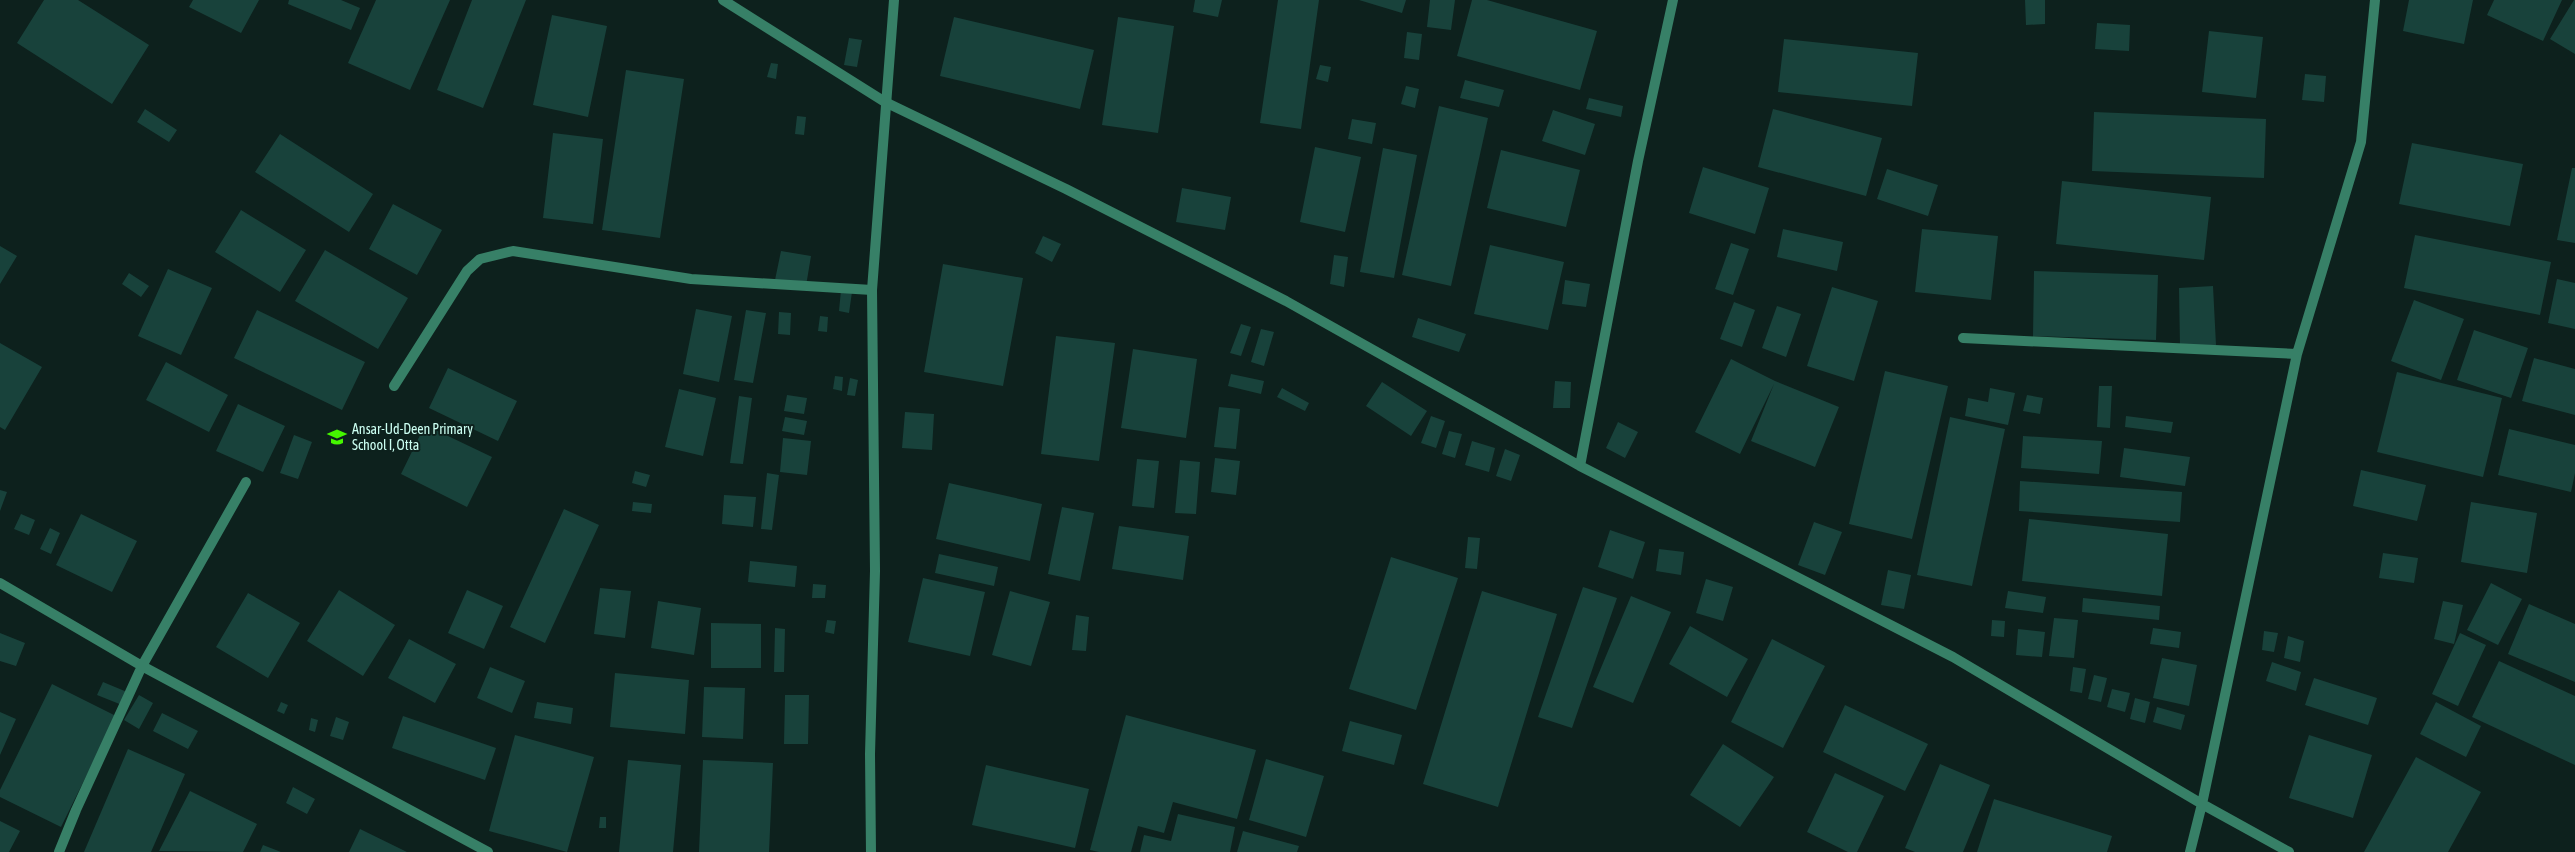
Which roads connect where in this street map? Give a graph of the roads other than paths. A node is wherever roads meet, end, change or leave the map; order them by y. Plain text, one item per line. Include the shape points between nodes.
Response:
1 (723, 0) edge
2 (894, 0) edge
3 (1673, 0) edge
4 (2375, 0) edge
5 (885, 102) junction
6 (872, 290) junction
7 (1964, 338) dead end
8 (2297, 354) junction
9 (394, 386) dead end
10 (1580, 466) junction
11 (246, 482) dead end
12 (0, 583) edge
13 (142, 666) junction
14 (2202, 804) junction
15 (59, 852) edge
16 (488, 852) edge
17 (870, 852) edge
18 (2190, 852) edge
19 (2289, 852) edge

1 - 5 street
2 - 5 street
3 - 10 street via 1638,161
4 - 8 street via 2361,142
5 - 6 street
5 - 10 street via 1066,189 1286,302
6 - 9 street via 691,280 513,251 480,258 468,271
6 - 17 street via 875,572
7 - 8 street
8 - 14 street
10 - 14 street via 1953,657
11 - 13 street
12 - 13 street
13 - 15 street
13 - 16 street
14 - 18 street
14 - 19 street

